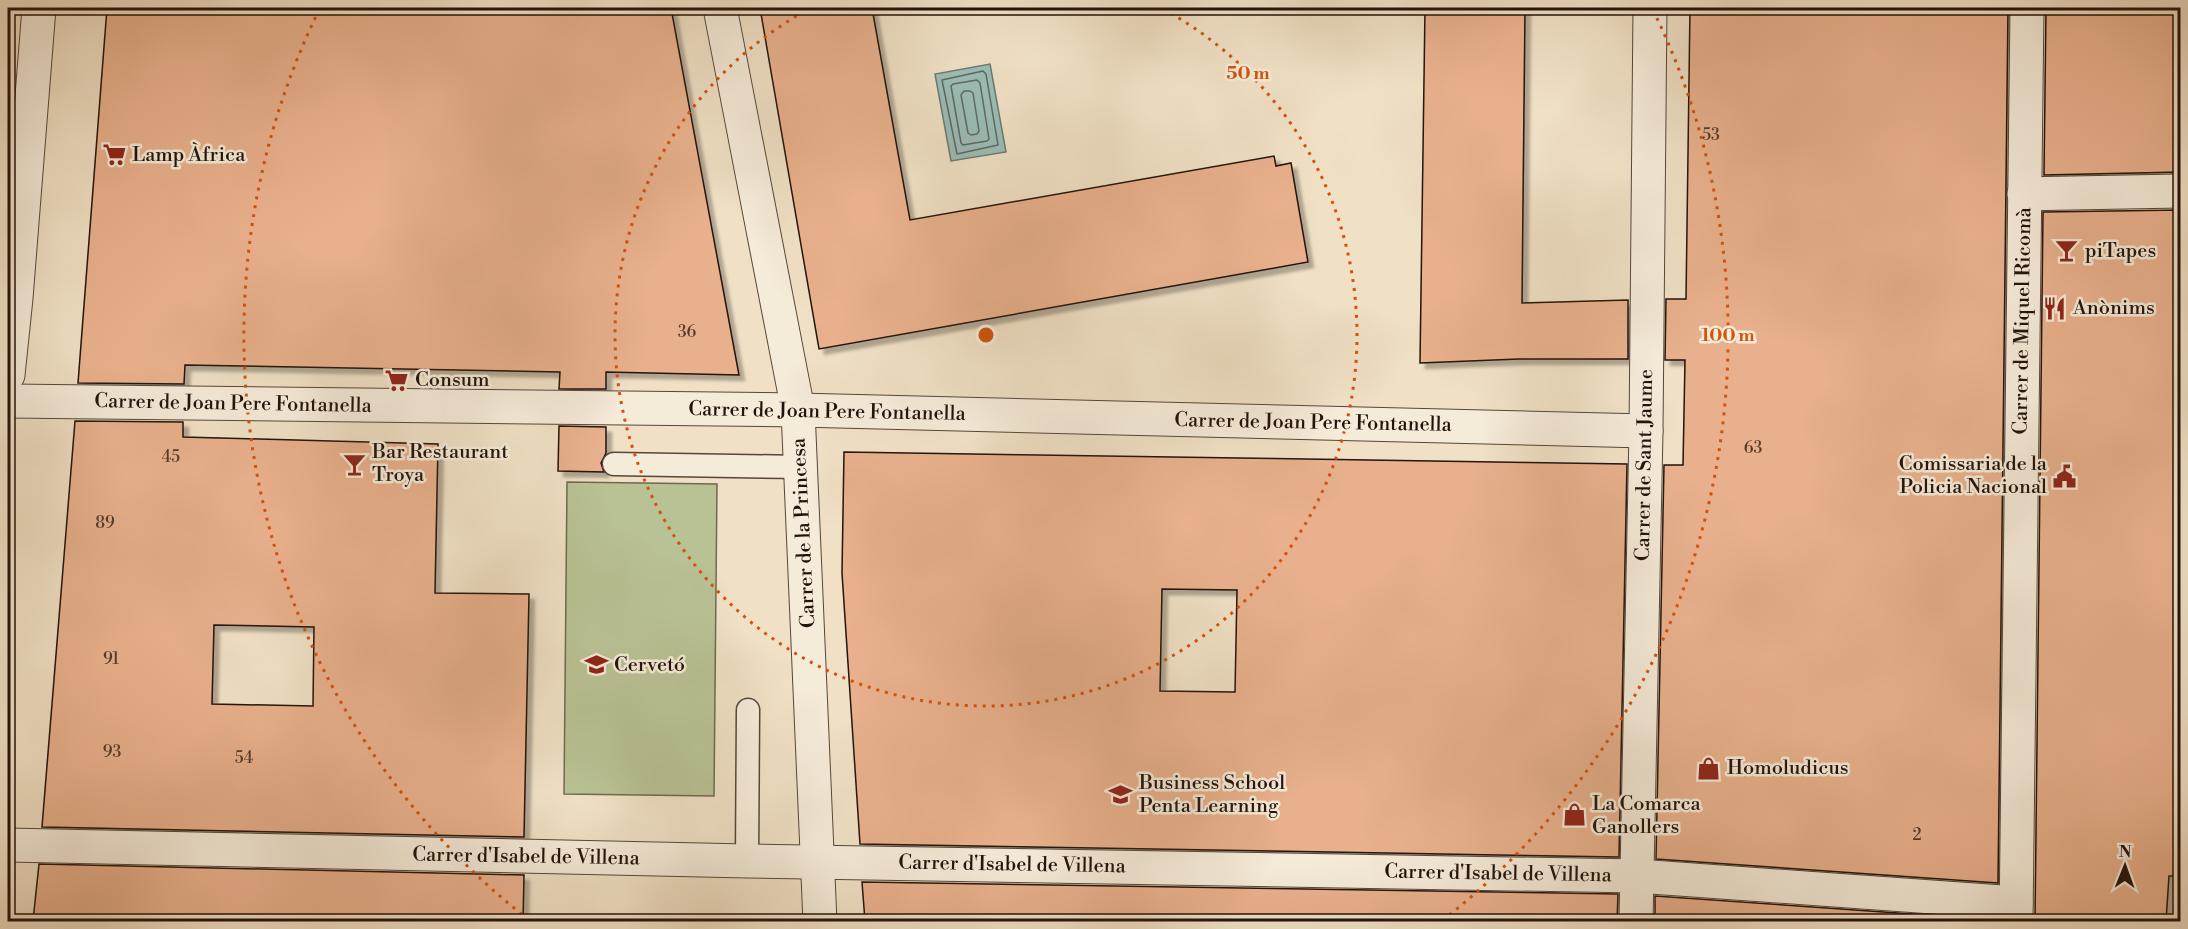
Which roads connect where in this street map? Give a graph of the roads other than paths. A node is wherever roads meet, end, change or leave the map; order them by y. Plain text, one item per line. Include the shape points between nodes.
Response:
1 (39, 8) edge
2 (720, 8) edge
3 (1650, 8) edge
4 (2027, 8) edge
5 (2181, 191) edge
6 (2024, 194) junction
7 (8, 375) edge
8 (8, 401) edge
9 (798, 410) junction
10 (1646, 431) junction
11 (614, 464) dead end
12 (801, 467) junction
13 (748, 710) dead end
14 (8, 845) edge
15 (747, 861) junction
16 (818, 862) junction
17 (1637, 876) junction
18 (2016, 912) edge
19 (820, 921) edge
20 (1636, 921) edge

1 - 7 street
2 - 9 street, Carrer de la Princesa
3 - 10 street, Carrer de Sant Jaume
4 - 6 street, Carrer de Miquel Ricomà
5 - 6 street
6 - 18 street, Carrer de Miquel Ricomà
8 - 9 street, Carrer de Joan Pere Fontanella
9 - 10 street, Carrer de Joan Pere Fontanella
9 - 12 street, Carrer de la Princesa
10 - 17 street, Carrer de Sant Jaume
11 - 12 lane
12 - 16 street, Carrer de la Princesa
13 - 15 lane
14 - 15 street, Carrer d'Isabel de Villena
15 - 16 street, Carrer d'Isabel de Villena
16 - 17 street, Carrer d'Isabel de Villena
16 - 19 street, Carrer de la Princesa
17 - 18 street, Carrer d'Isabel de Villena
17 - 20 street, Carrer de Sant Jaume

